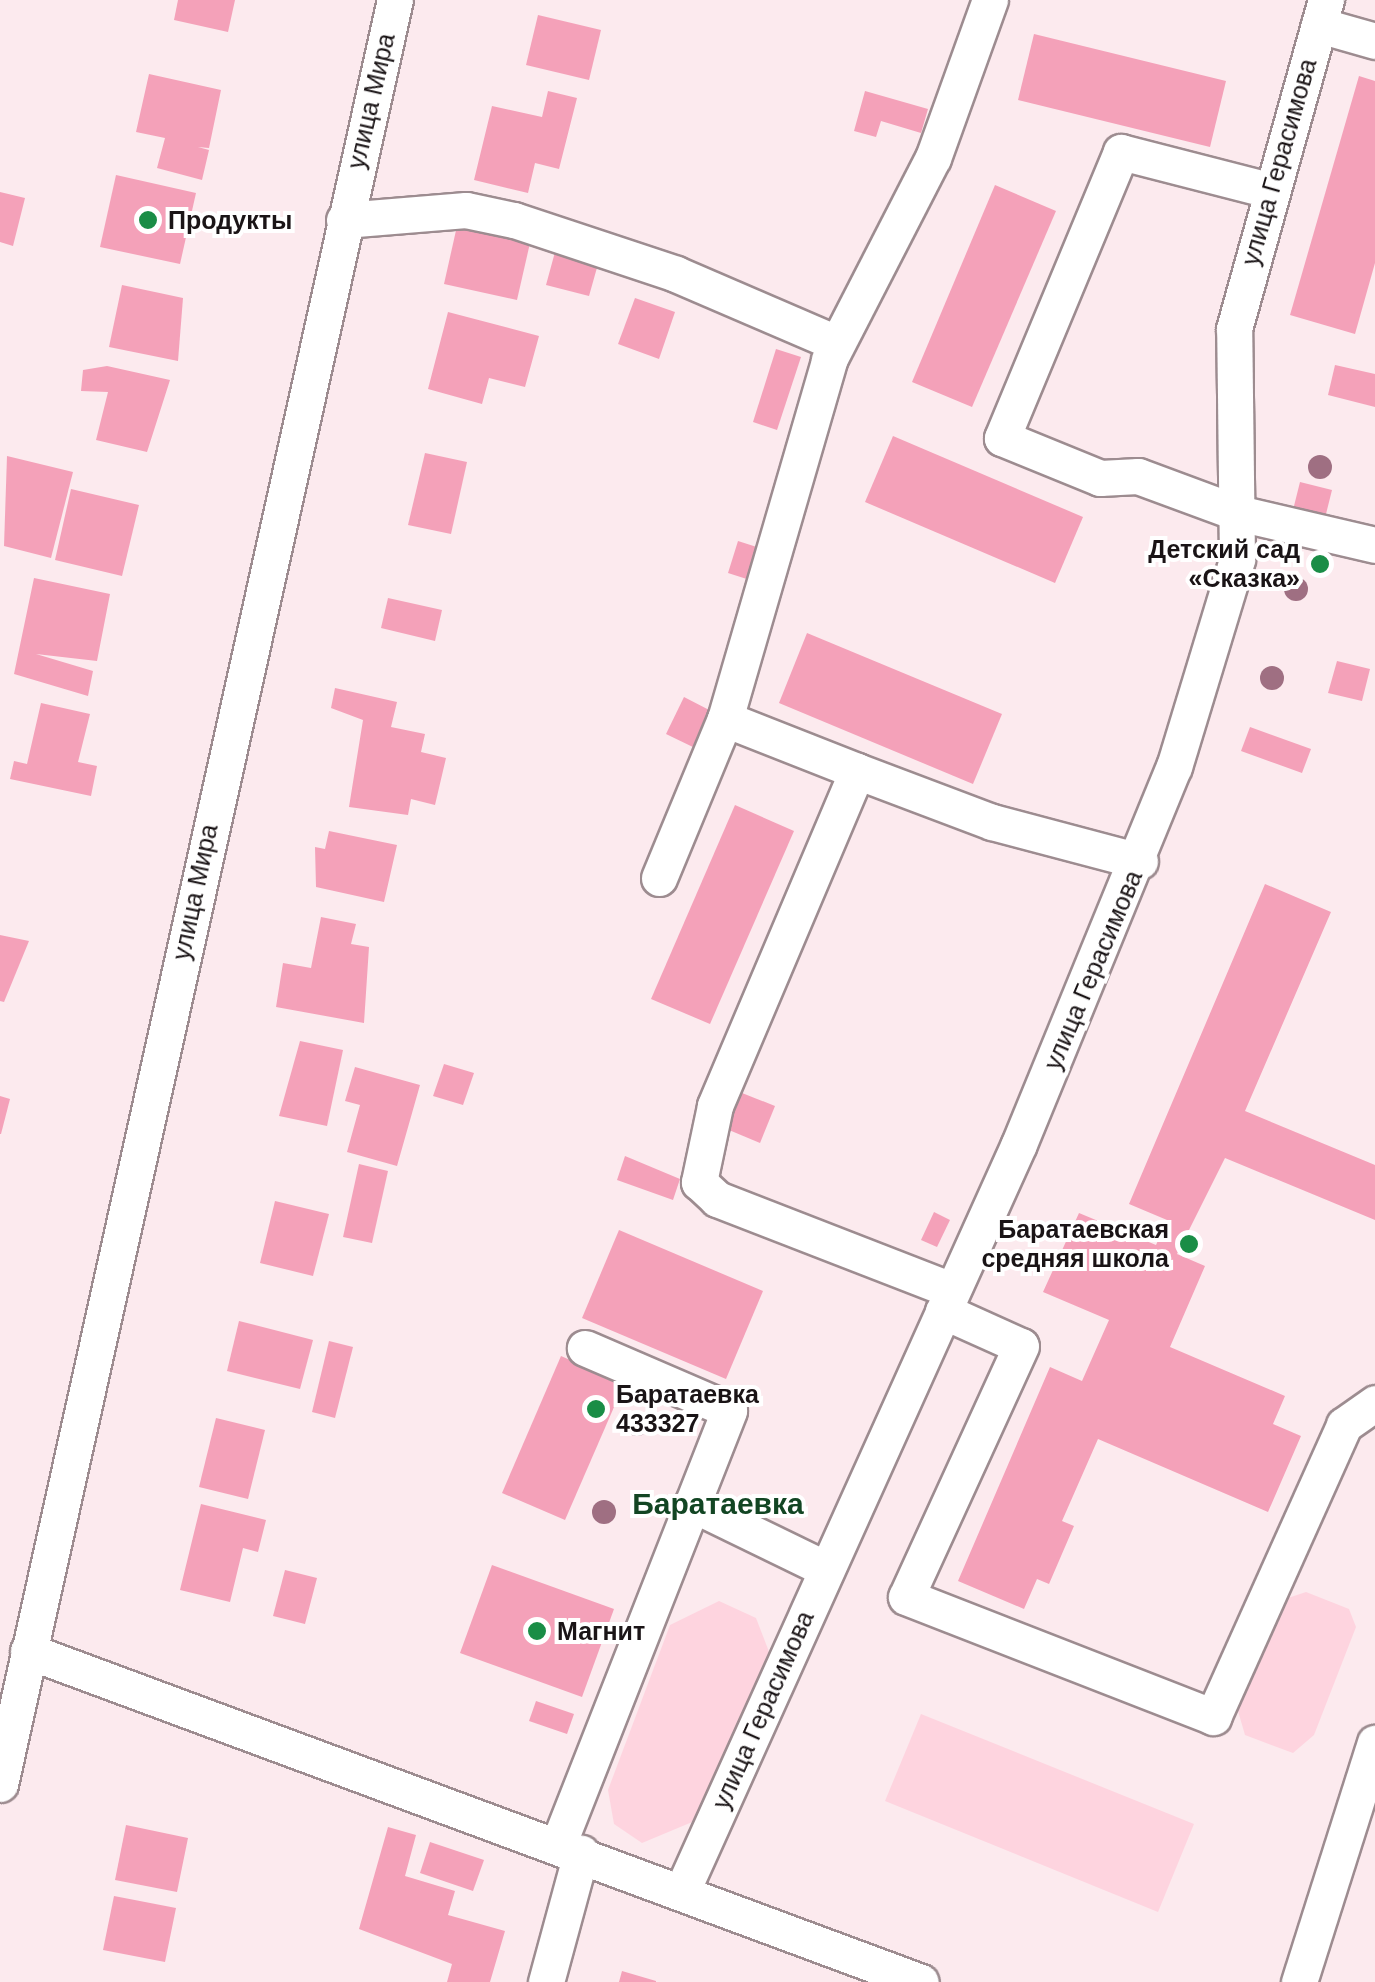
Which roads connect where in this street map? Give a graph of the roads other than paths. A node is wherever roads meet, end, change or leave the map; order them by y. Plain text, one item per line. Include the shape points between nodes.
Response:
1 (395, 0) edge
2 (990, 0) edge
3 (1322, 12) edge
4 (1375, 42) edge
5 (1269, 190) junction
6 (344, 220) junction
7 (836, 344) junction
8 (1238, 513) junction
9 (1375, 545) edge
10 (725, 719) junction
11 (858, 771) junction
12 (1140, 862) junction
13 (658, 878) dead end
14 (948, 1300) junction
15 (585, 1348) dead end
16 (1375, 1403) edge
17 (692, 1504) junction
18 (826, 1569) junction
19 (28, 1651) junction
20 (1375, 1743) edge
21 (0, 1784) edge
22 (569, 1849) junction
23 (682, 1891) junction
24 (546, 1982) edge
25 (920, 1982) edge
26 (1299, 1982) edge

1 - 6 street, улица Мира
2 - 7 street via 925,176
3 - 4 street
3 - 5 street, улица Герасимова
5 - 8 street, улица Герасимова via 1234,330
5 - 8 street via 1121,152 1002,438 1100,478 1138,476
6 - 7 street via 466,210 514,220 676,274
6 - 19 street, улица Мира
7 - 10 street
8 - 9 street
8 - 12 street, улица Герасимова via 1230,597
10 - 11 street
10 - 13 street
11 - 12 street via 992,822
11 - 14 street via 715,1106 699,1182 717,1199
12 - 14 street, улица Герасимова
14 - 16 street via 1021,1346 906,1597 1213,1717 1344,1426
14 - 18 street, улица Герасимова
15 - 17 street via 729,1410
17 - 18 street
17 - 22 street
18 - 23 street, улица Герасимова
19 - 21 street, улица Мира
19 - 22 street
20 - 26 street
22 - 23 street
22 - 24 street
23 - 25 street

